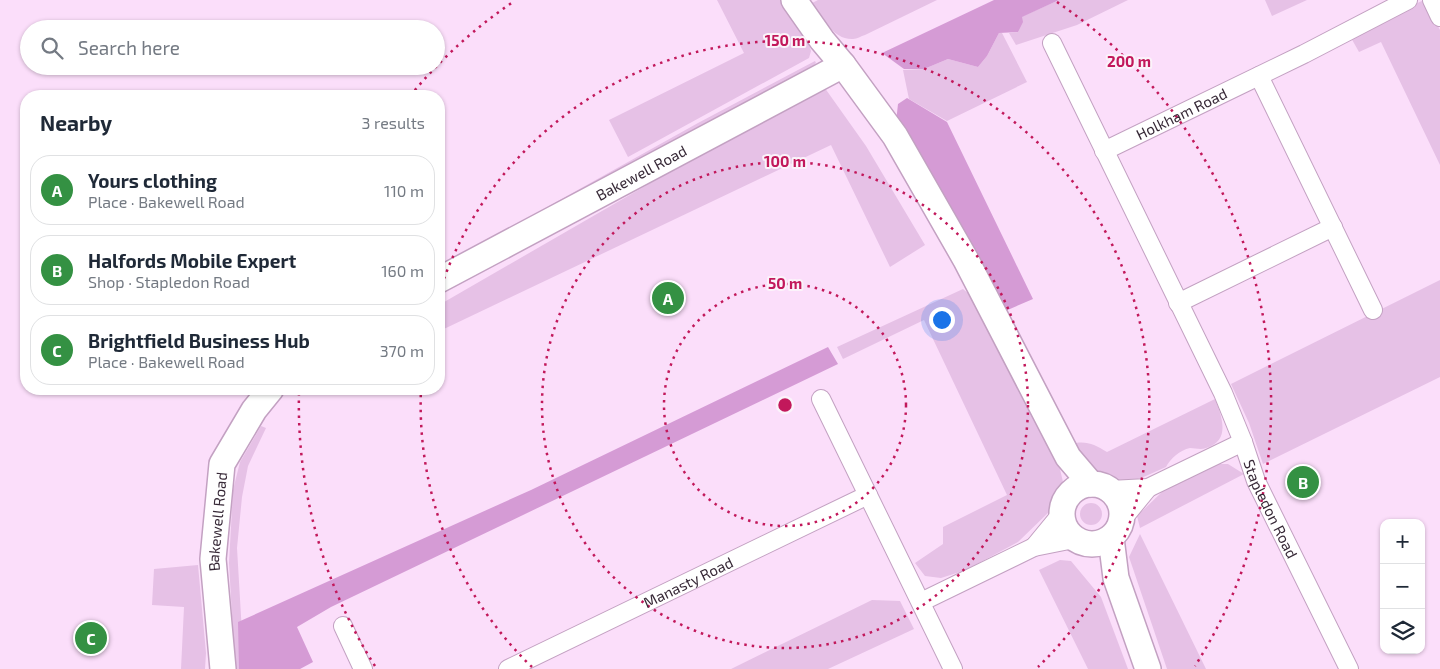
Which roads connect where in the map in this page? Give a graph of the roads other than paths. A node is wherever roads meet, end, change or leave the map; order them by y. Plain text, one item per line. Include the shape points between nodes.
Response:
1 (794, 0) edge
2 (1408, 0) edge
3 (1432, 0) edge
4 (1440, 17) edge
5 (1052, 43) dead end
6 (843, 65) junction
7 (1259, 76) junction
8 (1104, 151) junction
9 (1332, 227) junction
10 (445, 277) edge
11 (1178, 303) junction
12 (1373, 310) dead end
13 (266, 395) edge
14 (821, 399) dead end
15 (1243, 442) junction
16 (1068, 457) junction
17 (1100, 487) junction
18 (1148, 488) junction
19 (868, 495) junction
20 (1065, 504) junction
21 (1116, 529) junction
22 (1081, 542) junction
23 (1034, 547) junction
24 (1116, 578) junction
25 (921, 602) junction
26 (343, 626) dead end
27 (223, 669) edge
28 (363, 669) edge
29 (508, 669) edge
30 (953, 669) edge
31 (1148, 669) edge
32 (1349, 669) edge

1 - 6 street
2 - 7 street, Holkham Road
3 - 4 street
5 - 8 street
6 - 10 street, Bakewell Road
6 - 16 street via 895,136 966,260
7 - 8 street, Holkham Road
7 - 9 street
8 - 11 street
9 - 11 street
9 - 12 street
11 - 15 street via 1223,393
13 - 27 street, Bakewell Road via 222,464 213,559
14 - 19 street
15 - 18 street, Stapledon Road
15 - 32 street, Stapledon Road via 1256,481
16 - 17 street
16 - 20 street
17 - 18 street, Stapledon Road
17 - 20 street via 1077,488
17 - 21 street via 1117,498 1122,507
18 - 21 street, Stapledon Road
19 - 25 street
19 - 29 street, Manasty Road
20 - 22 street via 1063,522 1067,532
20 - 23 street
21 - 22 street via 1102,543
21 - 24 street
22 - 23 street
22 - 24 street
23 - 25 street
24 - 31 street
25 - 30 street
26 - 28 street

